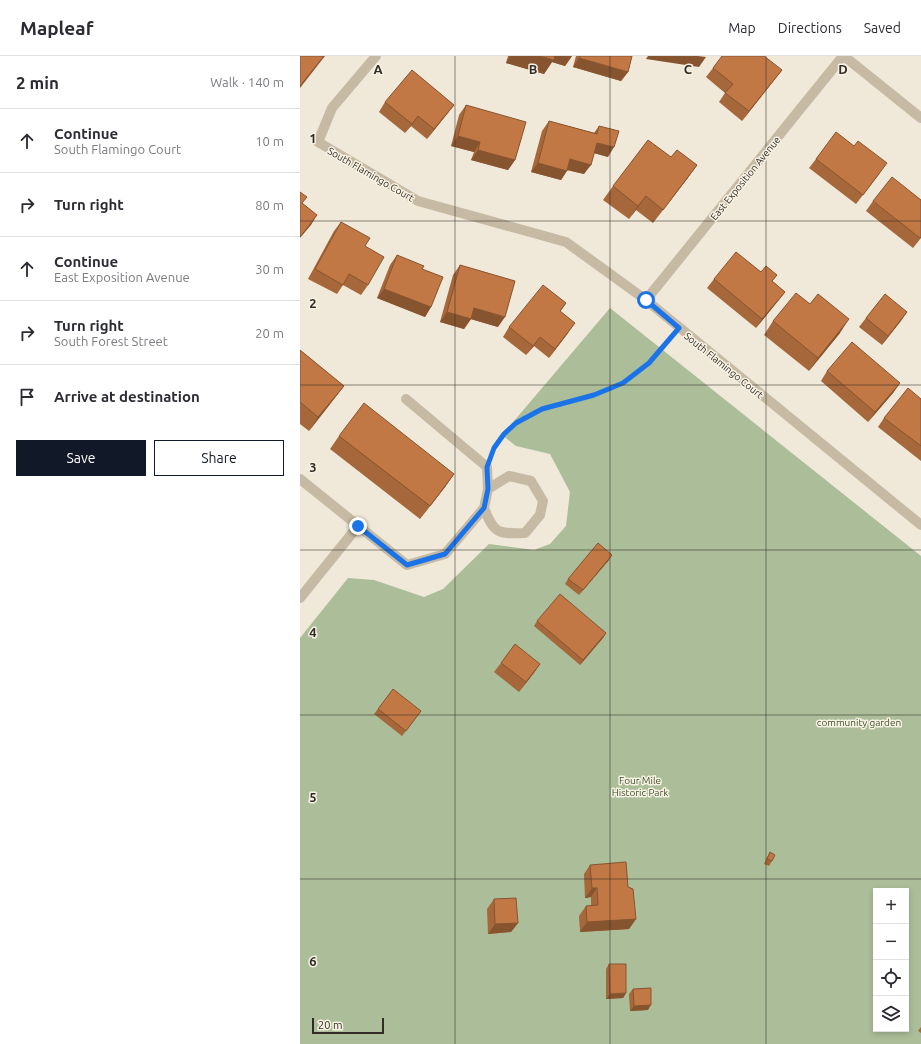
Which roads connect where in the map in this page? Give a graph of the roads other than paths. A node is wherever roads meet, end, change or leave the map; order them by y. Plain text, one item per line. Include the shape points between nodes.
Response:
1 (376, 56) edge
2 (843, 56) edge
3 (921, 118) edge
4 (646, 300) junction
5 (406, 399) dead end
6 (300, 479) edge
7 (488, 489) junction
8 (484, 508) junction
9 (921, 525) edge
10 (358, 526) junction
11 (300, 598) edge

1 - 4 street, South Flamingo Court via 332,108 318,142 418,201 566,242
2 - 3 street
2 - 4 street, East Exposition Avenue
4 - 9 street, South Flamingo Court
5 - 7 street via 487,467
6 - 10 street
7 - 8 street
7 - 8 street via 510,476 530,481 543,501 540,515 524,533 503,534 491,526
8 - 10 street via 445,554 407,565
10 - 11 street

